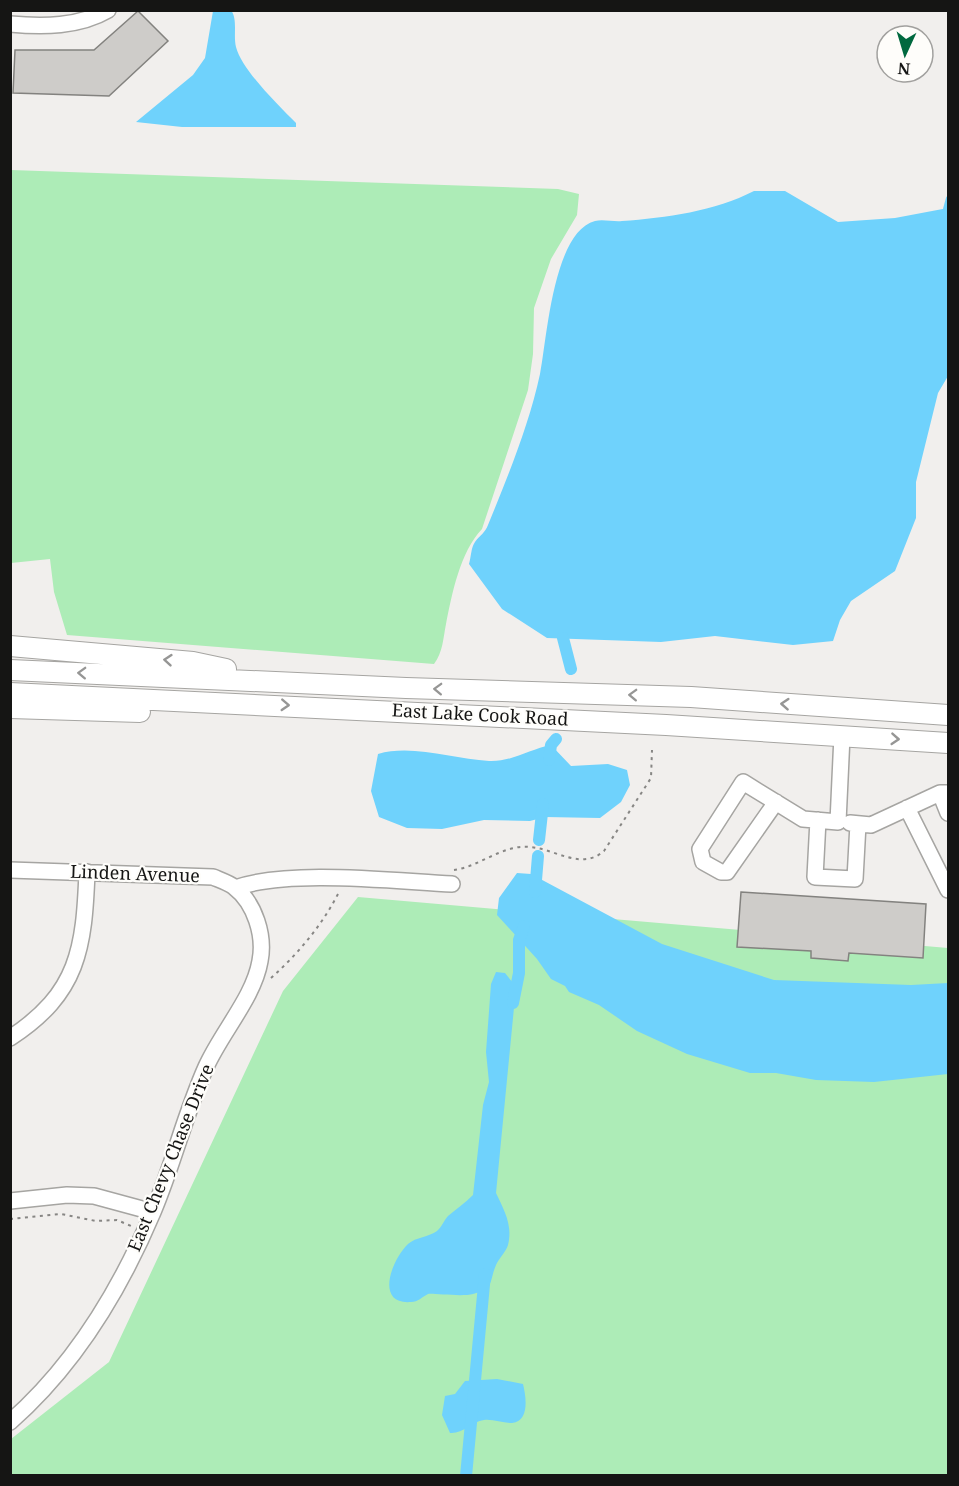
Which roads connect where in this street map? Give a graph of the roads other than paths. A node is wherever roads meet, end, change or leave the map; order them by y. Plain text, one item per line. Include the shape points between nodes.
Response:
1 (108, 10) edge
2 (10, 24) edge
3 (10, 646) edge
4 (10, 670) edge
5 (287, 681) junction
6 (10, 693) edge
7 (226, 702) junction
8 (10, 708) edge
9 (844, 708) junction
10 (948, 715) edge
11 (842, 736) junction
12 (948, 743) edge
13 (944, 793) edge
14 (776, 802) junction
15 (907, 808) junction
16 (948, 813) edge
17 (818, 820) junction
18 (838, 822) junction
19 (858, 824) junction
20 (10, 870) edge
21 (87, 872) junction
22 (451, 877) road end
23 (235, 888) junction
24 (948, 890) edge
25 (10, 1038) edge
26 (10, 1201) edge
27 (153, 1212) junction
28 (10, 1422) edge

1 - 2 street via 94,18 64,24
5 -> 3 main road via 193,662
5 -> 4 main road, East Lake Cook Road
9 -> 5 main road, East Lake Cook Road via 691,697
6 - 7 main road, East Lake Cook Road
7 - 8 main road via 147,712
7 -> 11 main road, East Lake Cook Road
9 - 10 main road, East Lake Cook Road
9 - 11 main road
11 -> 12 main road, East Lake Cook Road
11 - 18 street
13 - 15 street
13 - 16 street
14 - 14 street via 743,782 700,849 703,862 727,872
14 - 17 street via 803,819
15 - 19 street via 871,825
15 - 24 street
17 - 18 street
17 - 19 street via 815,877 855,879
18 - 19 street
20 - 21 street, Linden Avenue
21 - 23 street, Linden Avenue via 213,877
21 - 25 street via 85,923 79,956 68,980 41,1014
22 - 23 street via 271,880
23 - 27 street, East Chevy Chase Drive via 257,920 260,962 206,1066
26 - 27 street via 94,1196
27 - 28 street, East Chevy Chase Drive via 94,1326 35,1401

